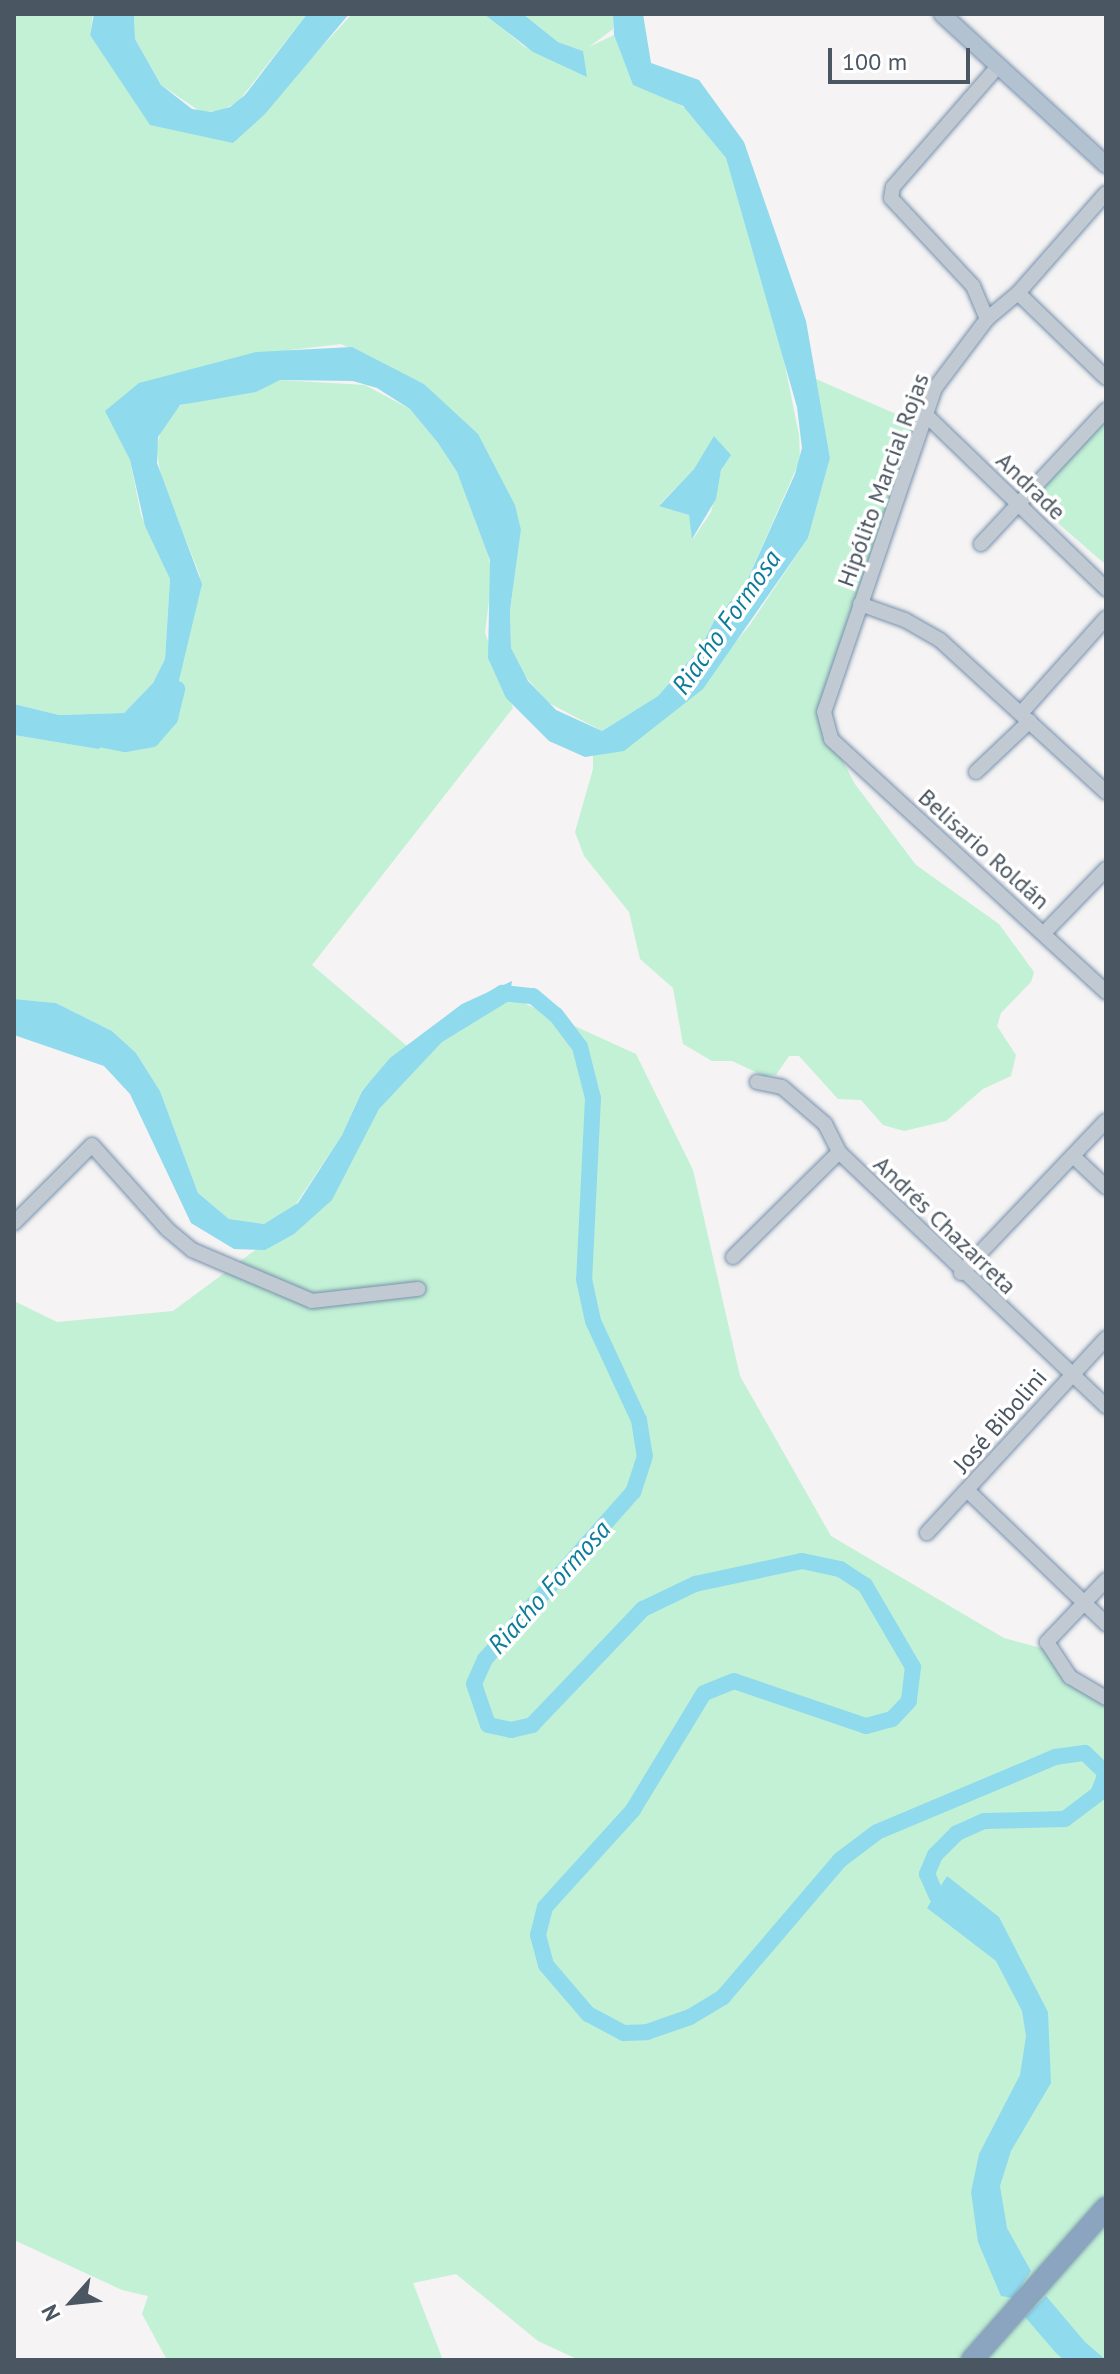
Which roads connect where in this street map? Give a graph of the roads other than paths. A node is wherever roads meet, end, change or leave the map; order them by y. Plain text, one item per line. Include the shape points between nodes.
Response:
1 (942, 14) edge
2 (998, 66) junction
3 (1106, 165) edge
4 (1106, 193) edge
5 (973, 286) junction
6 (1013, 297) junction
7 (987, 319) junction
8 (1106, 378) edge
9 (1106, 410) edge
10 (925, 414) junction
11 (1018, 505) junction
12 (981, 544) dead end
13 (1106, 589) edge
14 (860, 604) junction
15 (1106, 618) edge
16 (1026, 716) junction
17 (831, 739) joint
18 (976, 772) dead end
19 (1106, 792) edge
20 (1106, 869) edge
21 (1044, 933) junction
22 (1106, 992) edge
23 (757, 1082) dead end
24 (1106, 1121) edge
25 (839, 1152) junction
26 (1073, 1156) junction
27 (1106, 1187) edge
28 (14, 1223) edge
29 (733, 1257) dead end
30 (961, 1273) junction
31 (418, 1289) dead end
32 (1106, 1338) edge
33 (1072, 1373) junction
34 (1106, 1406) edge
35 (968, 1491) junction
36 (927, 1533) dead end
37 (1106, 1580) edge
38 (1082, 1604) junction
39 (1106, 1624) edge
40 (1106, 1698) edge
41 (1106, 2208) edge
42 (972, 2360) edge

1 - 2 main road
2 - 3 main road
2 - 5 street via 893,187 891,198
4 - 6 street, Hipólito Marcial Rojas
5 - 6 street
5 - 7 street
6 - 7 street, Hipólito Marcial Rojas
6 - 8 street
7 - 10 street, Hipólito Marcial Rojas via 935,388
9 - 11 street
10 - 11 street, Andrade
10 - 14 street, Hipólito Marcial Rojas
11 - 12 street
11 - 13 street, Andrade
14 - 16 street via 922,627
14 - 17 street, Hipólito Marcial Rojas via 826,701 824,725
15 - 16 street
16 - 18 street
16 - 19 street
17 - 21 street, Belisario Roldán
20 - 21 street
21 - 22 street, Belisario Roldán
23 - 25 street, Andrés Chazarreta via 782,1087 825,1124
24 - 26 street
25 - 29 street
25 - 30 street, Andrés Chazarreta
26 - 27 street
26 - 30 street
28 - 31 street via 92,1145 192,1250 312,1301
30 - 33 street, Andrés Chazarreta
32 - 33 street, José Bibolini
33 - 34 street, Andrés Chazarreta
33 - 35 street, José Bibolini
35 - 36 street, José Bibolini
35 - 38 street
37 - 38 street
38 - 39 street
38 - 40 street via 1053,1633 1048,1650 1070,1677
41 - 42 highway

